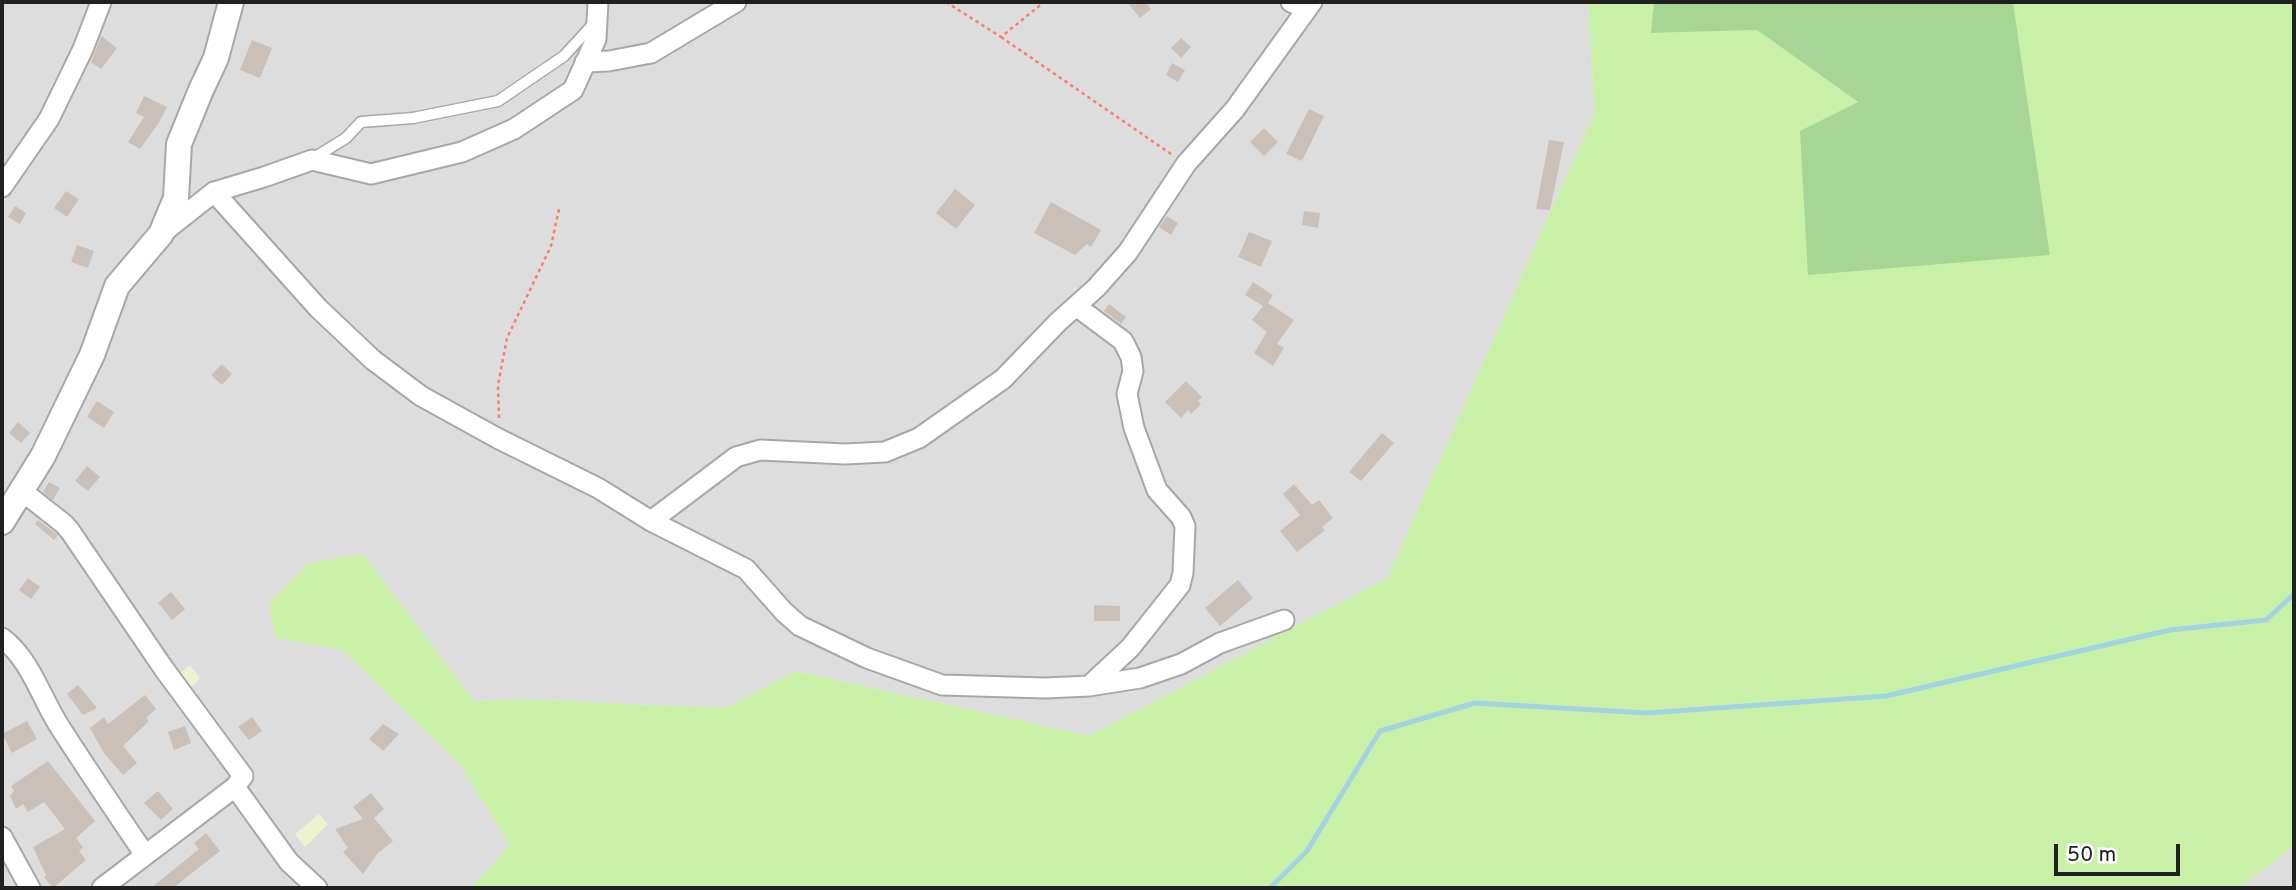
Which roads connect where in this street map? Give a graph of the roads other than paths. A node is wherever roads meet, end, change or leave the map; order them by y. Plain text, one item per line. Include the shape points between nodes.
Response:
1 (101, 2) edge
2 (231, 2) edge
3 (736, 2) edge
4 (1304, 4) edge
5 (598, 10) edge
6 (585, 62) junction
7 (312, 160) junction
8 (3, 182) edge
9 (214, 192) junction
10 (160, 234) junction
11 (1076, 306) junction
12 (9, 501) edge
13 (651, 521) junction
14 (1284, 620) dead end
15 (2, 638) edge
16 (1089, 686) junction
17 (235, 786) junction
18 (2, 837) edge
19 (145, 855) junction
20 (30, 888) edge
21 (102, 888) edge
22 (317, 888) edge

1 - 8 street via 49,119
2 - 10 street via 216,58 179,144 176,198
3 - 6 street via 651,53
4 - 11 street via 1234,109 1186,164 1128,252
5 - 6 street via 596,39
5 - 7 lane via 564,56 498,101 413,118 361,122
6 - 7 street via 573,90 514,130 462,152 372,174
7 - 9 street
9 - 10 street
9 - 13 street via 318,308 373,360 421,396 598,488
10 - 12 street via 117,285 92,355 43,456
11 - 13 street via 1003,379 919,438 885,452 760,450 736,457
11 - 16 street via 1124,341 1133,371 1127,394 1134,428 1157,490 1181,517 1186,537 1180,585 1130,648
12 - 17 street via 64,524 70,531 240,772 243,778
13 - 16 street via 746,569 800,626 911,675 942,685
14 - 16 street via 1140,678
15 - 19 street via 30,670 58,723
17 - 19 street
17 - 22 street via 289,862
18 - 20 street
19 - 21 street

